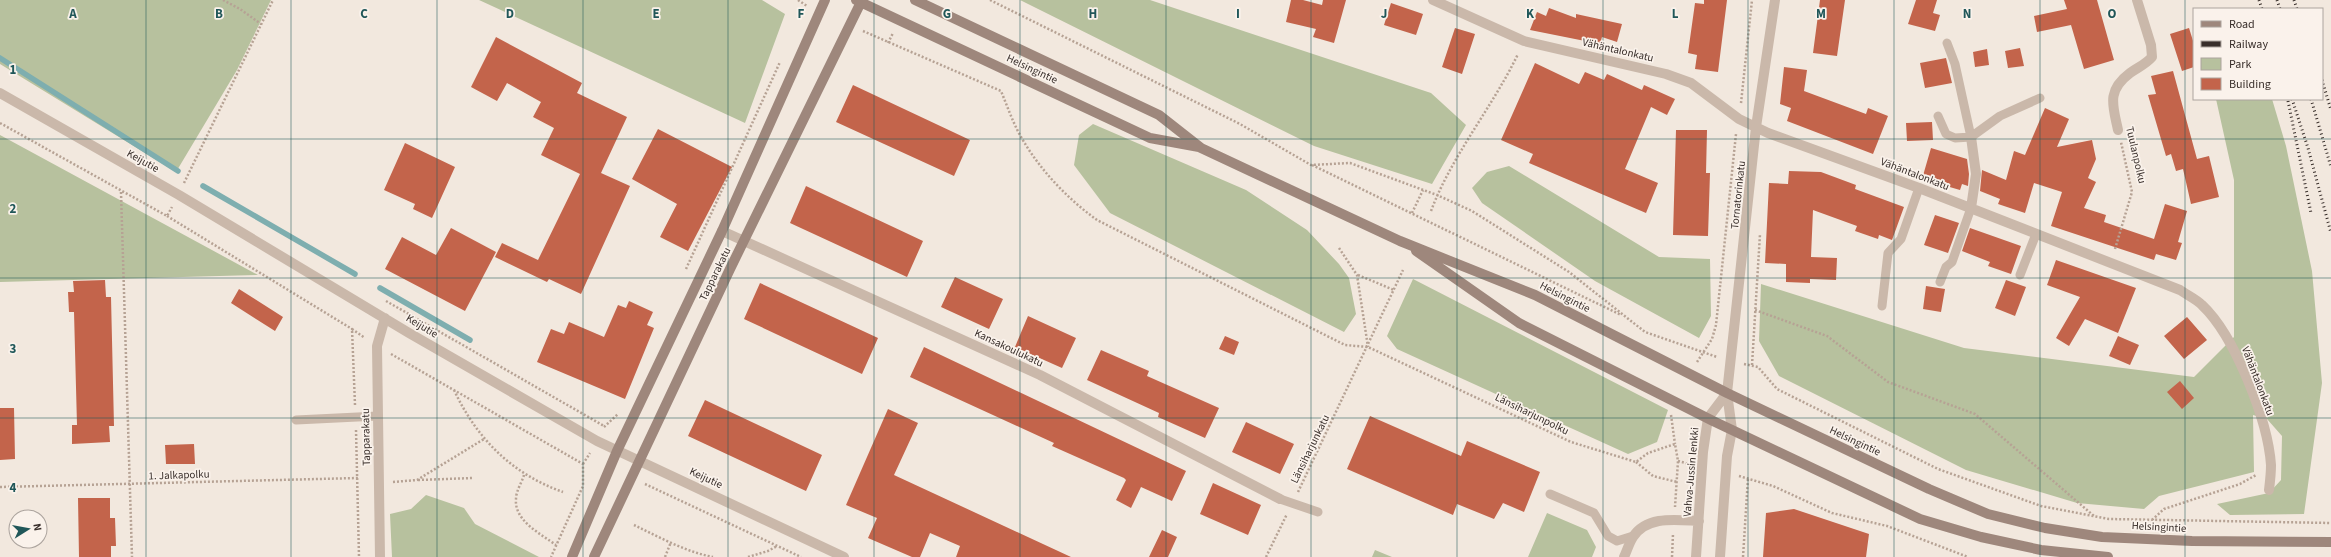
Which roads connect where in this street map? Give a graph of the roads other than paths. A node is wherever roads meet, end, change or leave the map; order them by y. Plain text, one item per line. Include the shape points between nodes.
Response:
1 (825, 0) edge
2 (915, 0) edge
3 (1433, 0) edge
4 (1775, 0) edge
5 (2137, 0) edge
6 (859, 1) edge
7 (1947, 43) dead end
8 (0, 93) edge
9 (2040, 98) dead end
10 (1938, 116) dead end
11 (1756, 127) junction
12 (2118, 130) road end
13 (1971, 137) junction
14 (1201, 148) junction
15 (1919, 188) junction
16 (1971, 208) junction
17 (722, 231) junction
18 (2036, 234) junction
19 (744, 240) junction
20 (1400, 241) junction
21 (2020, 275) dead end
22 (1940, 282) dead end
23 (1882, 306) dead end
24 (385, 318) junction
25 (1727, 393) junction
26 (378, 416) junction
27 (1708, 418) junction
28 (296, 420) dead end
29 (1732, 430) junction
30 (617, 451) junction
31 (640, 461) junction
32 (2270, 490) dead end
33 (1550, 494) dead end
34 (1280, 499) joint
35 (1318, 512) dead end
36 (1699, 521) junction
37 (1633, 536) junction
38 (2331, 542) edge
39 (380, 557) edge
40 (572, 557) edge
41 (594, 557) edge
42 (844, 557) edge
43 (1624, 557) edge
44 (1696, 557) edge
45 (1720, 557) edge
46 (2108, 557) edge

1 - 17 main road, Tapparakatu
2 - 14 main road, Helsingintie via 1159,115
3 - 11 street, Vähäntalonkatu via 1524,41 1691,82 1739,119
4 - 11 street, Tornatorinkatu
5 - 12 street, Tuulanpolku via 2151,45 2152,57 2145,66 2130,73 2118,86 2111,100
6 - 14 main road, Helsingintie via 1150,138
6 - 19 main road, Tapparakatu
7 - 13 lane via 1955,64
8 - 24 street, Keijutie via 179,195
9 - 13 lane via 2000,116
10 - 13 lane via 1946,134 1955,138
11 - 15 street, Vähäntalonkatu
11 - 25 street, Tornatorinkatu
13 - 16 street via 1976,174
14 - 20 main road, Helsingintie
15 - 16 street, Vähäntalonkatu
15 - 23 lane via 1901,239 1888,253
16 - 18 street, Vähäntalonkatu
16 - 22 lane via 1952,262 1946,267
17 - 19 street, Kansakoulukatu
17 - 30 main road, Tapparakatu
18 - 21 lane
18 - 32 street, Vähäntalonkatu via 2180,290 2202,305 2235,350 2258,410 2271,466
19 - 31 main road, Tapparakatu
19 - 34 street, Kansakoulukatu via 1040,375
20 - 25 main road, Helsingintie via 1535,295
20 - 27 main road, Helsingintie via 1519,323
24 - 26 street, Tapparakatu via 377,346
24 - 30 street, Keijutie
25 - 27 street, Vahva-Jussin lenkki
25 - 29 street
25 - 38 main road, Helsingintie via 1929,489 1988,514 2045,528 2102,537 2192,541
26 - 28 lane
26 - 39 street, Tapparakatu
27 - 29 main road, Helsingintie
27 - 36 street, Vahva-Jussin lenkki
29 - 45 street
29 - 46 main road, Helsingintie via 1920,519 1981,537 2041,550
30 - 31 street, Keijutie
30 - 40 main road, Tapparakatu
31 - 41 main road, Tapparakatu
31 - 42 street, Keijutie
33 - 37 lane via 1594,513 1608,536 1617,541
34 - 35 lane
36 - 37 street via 1664,519 1648,524
36 - 44 street, Vahva-Jussin lenkki
37 - 43 street

